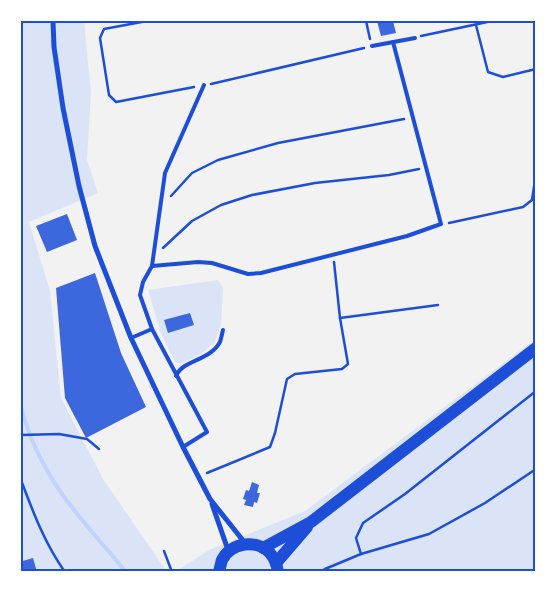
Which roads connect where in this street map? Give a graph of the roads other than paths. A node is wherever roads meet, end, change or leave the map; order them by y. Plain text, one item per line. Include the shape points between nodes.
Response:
1 (53, 21) edge
2 (415, 38) road end
3 (393, 42) junction
4 (372, 46) road end
5 (204, 85) road end
6 (152, 266) junction
7 (152, 329) junction
8 (223, 330) dead end
9 (131, 338) junction
10 (536, 348) edge
11 (176, 376) junction
12 (183, 448) junction
13 (210, 499) junction
14 (311, 522) junction
15 (245, 544) junction
16 (263, 548) junction
17 (228, 552) junction
18 (277, 568) edge
19 (219, 572) edge

1 - 9 street via 63,108 79,186 95,246
2 - 3 lane
3 - 4 lane
3 - 6 lane via 442,224 261,273 248,274 198,262
5 - 6 lane via 165,173
6 - 7 lane via 140,295
7 - 9 lane
7 - 11 lane
8 - 11 lane via 220,343 210,353 178,370
9 - 12 street
10 - 14 main road
11 - 12 lane via 207,432
12 - 13 street
13 - 15 street
13 - 17 street
14 - 16 main road
14 - 18 main road
15 - 16 main road
15 - 17 main road
16 - 18 main road via 271,554
17 - 19 main road

